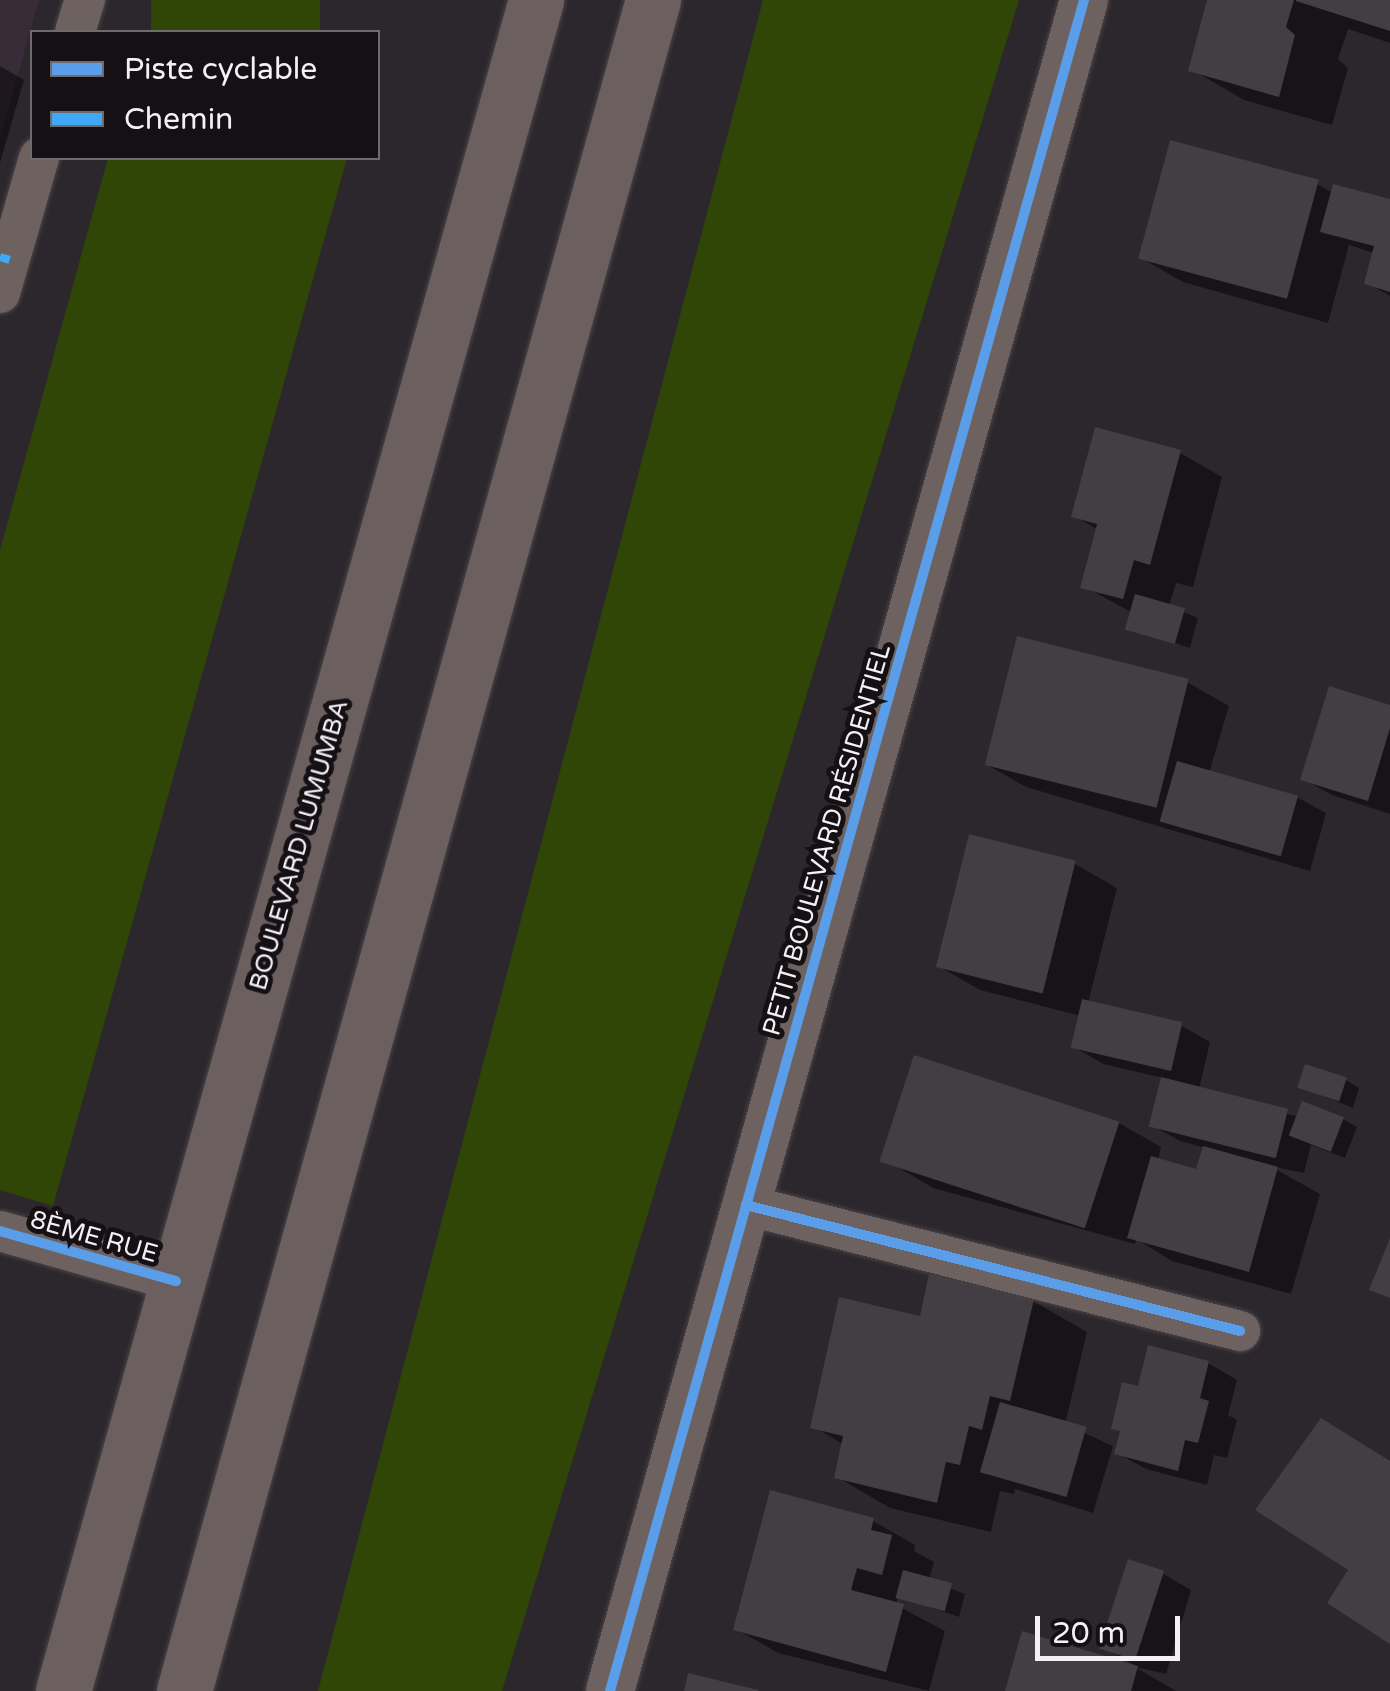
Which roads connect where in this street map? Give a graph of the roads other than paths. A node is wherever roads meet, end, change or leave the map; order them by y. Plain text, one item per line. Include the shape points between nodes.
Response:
1 (84, 0) edge
2 (536, 0) edge
3 (653, 0) edge
4 (1084, 0) edge
5 (76, 30) edge
6 (38, 160) edge
7 (0, 293) edge
8 (746, 1206) junction
9 (0, 1231) edge
10 (176, 1281) junction
11 (1240, 1331) dead end
12 (63, 1691) edge
13 (184, 1691) edge
14 (610, 1691) edge

1 - 5 street
2 - 10 highway, BOULEVARD LUMUMBA
3 - 13 highway
4 - 8 street, PETIT BOULEVARD RÉSIDENTIEL
6 - 7 street
8 - 11 street
8 - 14 street, PETIT BOULEVARD RÉSIDENTIEL
9 - 10 street, 8ÈME RUE
10 - 12 highway, BOULEVARD LUMUMBA

